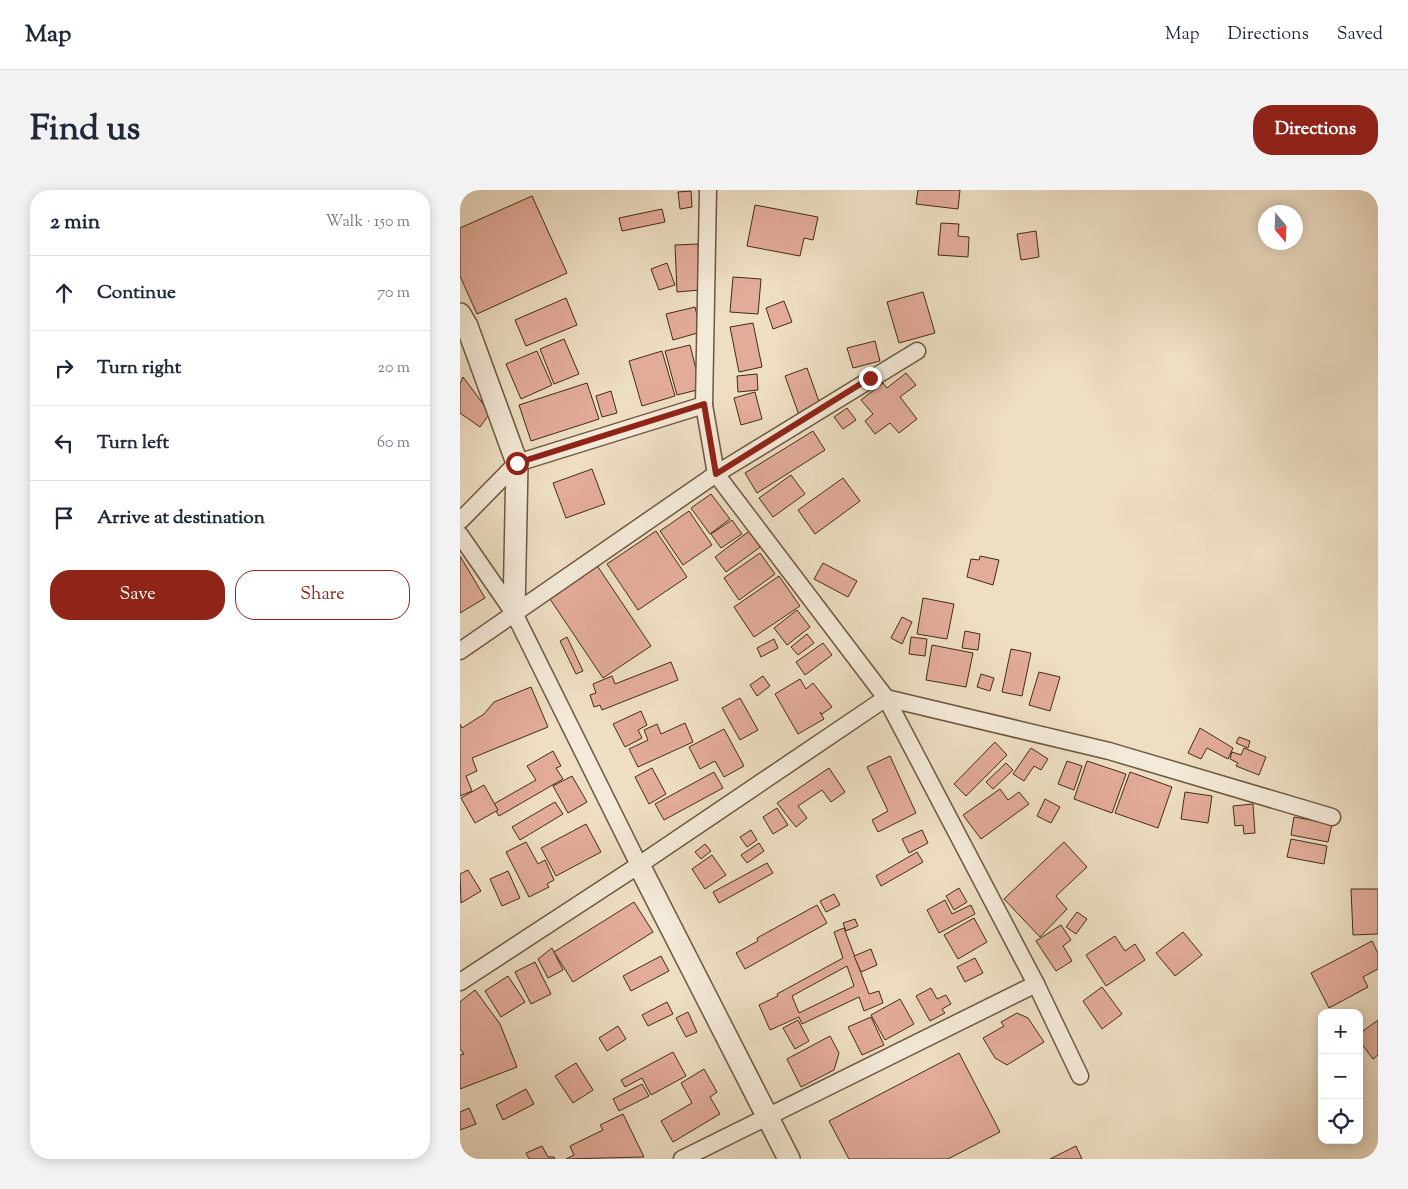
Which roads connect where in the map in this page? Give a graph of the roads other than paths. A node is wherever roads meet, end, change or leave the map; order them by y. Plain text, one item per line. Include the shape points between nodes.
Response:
1 (708, 190) edge
2 (460, 314) edge
3 (917, 351) dead end
4 (704, 404) junction
5 (517, 463) junction
6 (716, 474) junction
7 (460, 522) edge
8 (460, 535) edge
9 (514, 613) junction
10 (460, 651) edge
11 (886, 698) junction
12 (1332, 817) dead end
13 (639, 865) junction
14 (460, 982) edge
15 (1036, 984) junction
16 (1080, 1076) dead end
17 (769, 1117) junction
18 (682, 1159) edge
19 (789, 1159) edge

1 - 4 street
2 - 5 street
3 - 6 street
4 - 5 street
4 - 6 street
5 - 7 street
5 - 9 street
6 - 9 street
6 - 11 street
8 - 9 street
9 - 10 street
9 - 13 street
11 - 12 street via 1109,751
11 - 13 street
11 - 15 street
13 - 14 street
13 - 17 street
15 - 16 street
15 - 17 street
17 - 18 street
17 - 19 street

